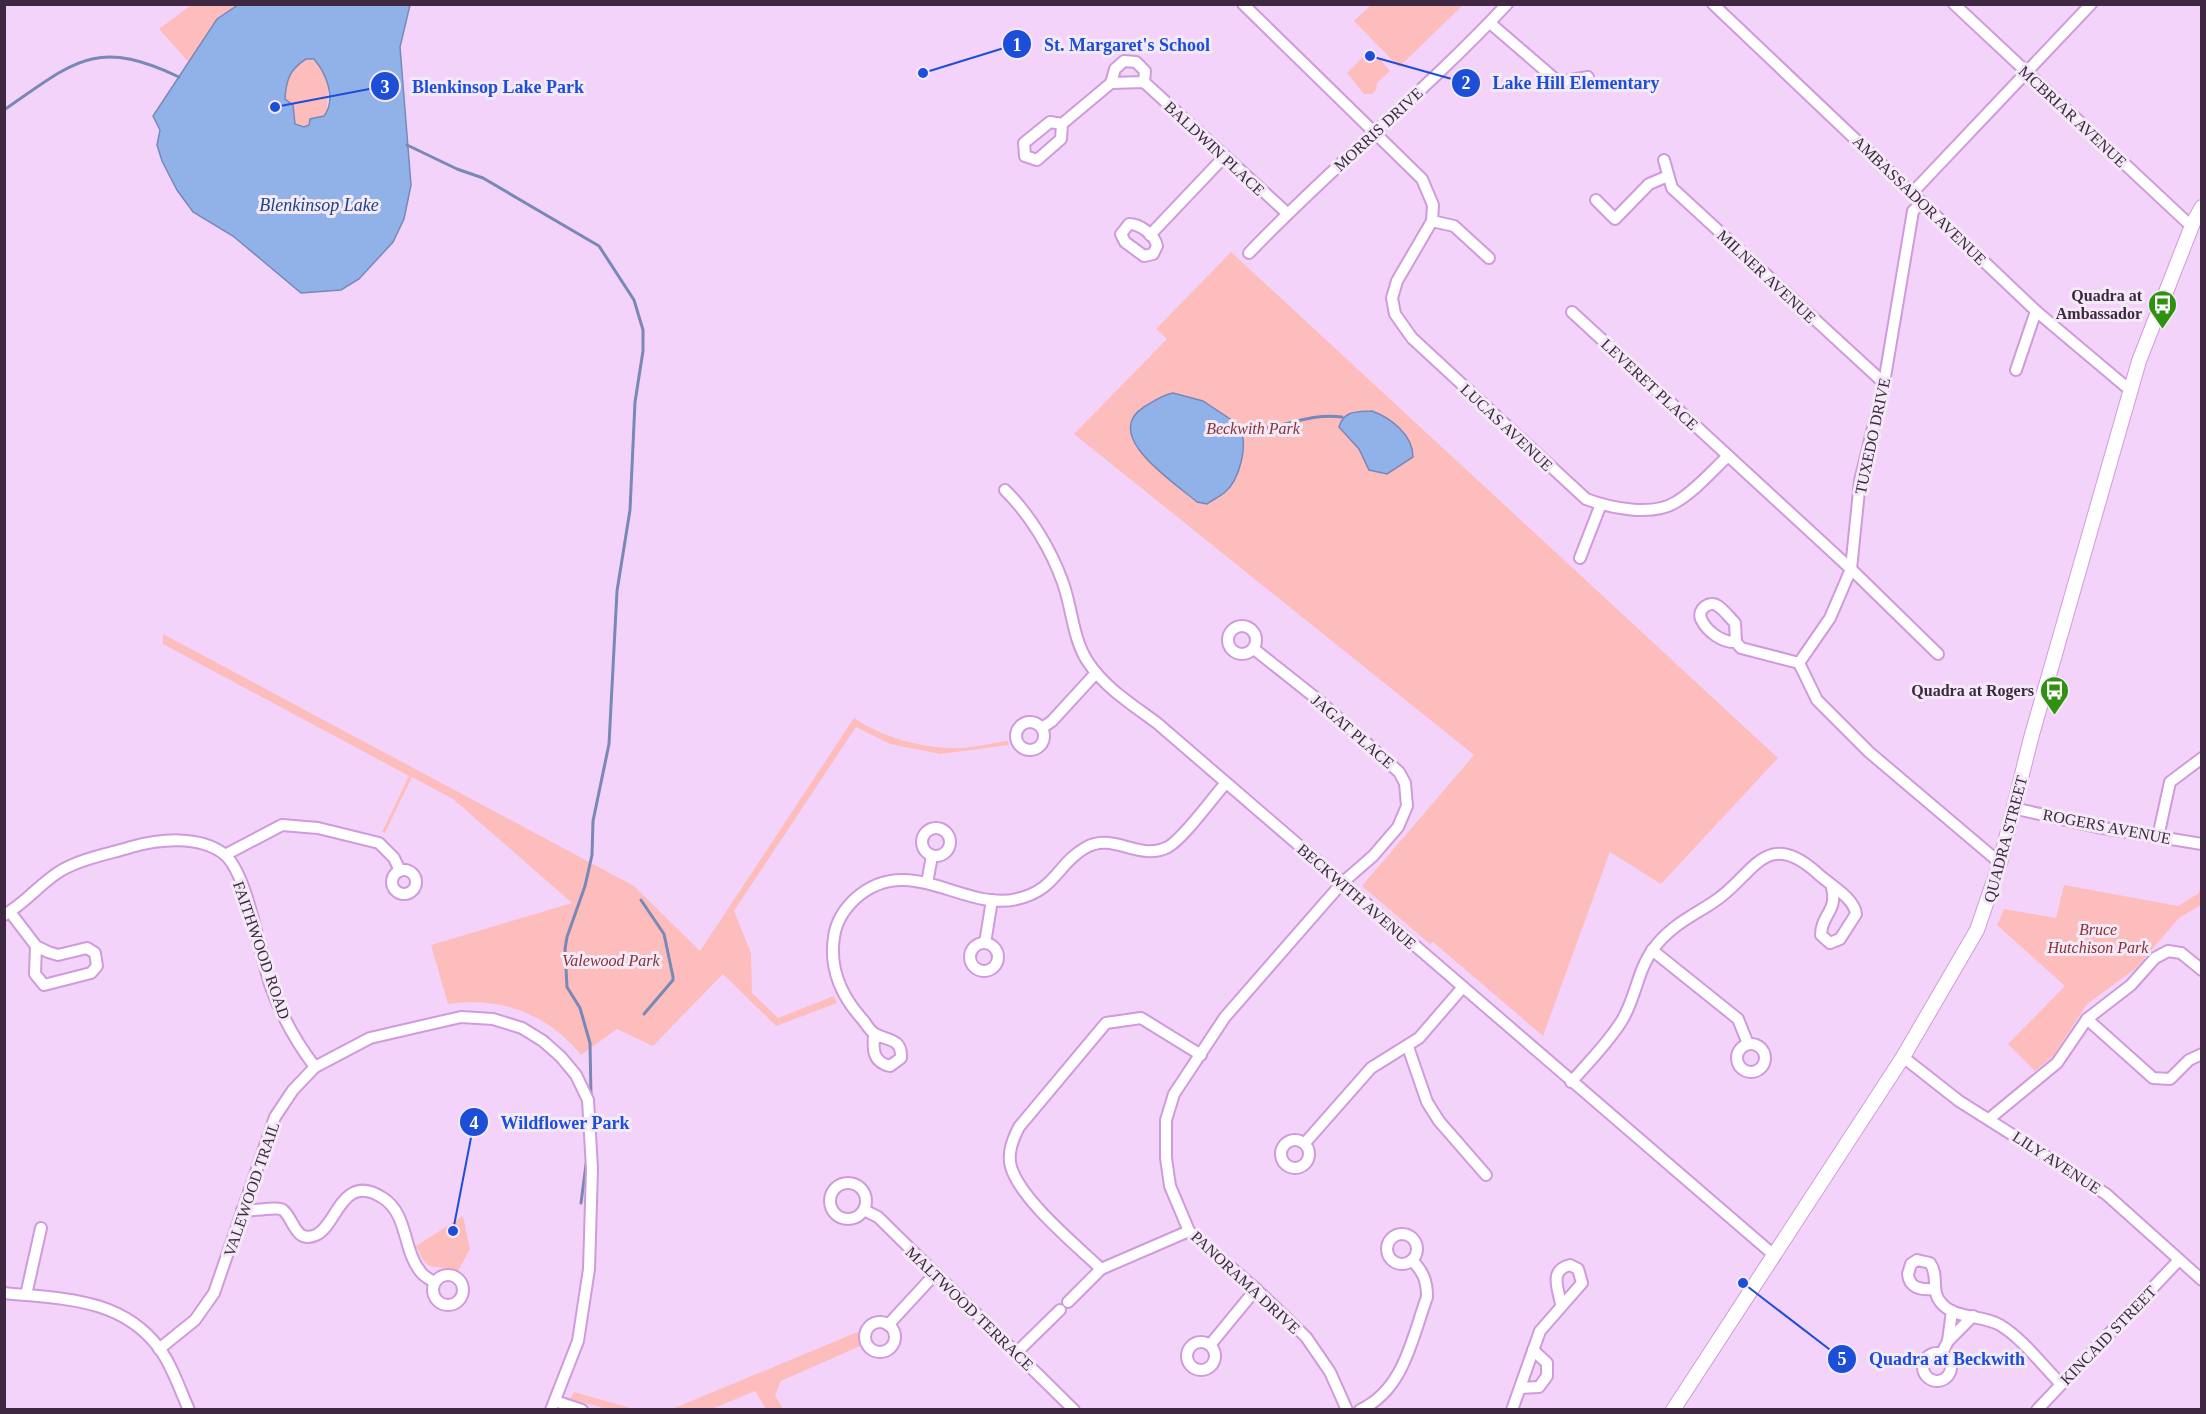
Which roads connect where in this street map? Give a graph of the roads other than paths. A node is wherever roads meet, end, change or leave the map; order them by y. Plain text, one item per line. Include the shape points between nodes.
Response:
1 (1243, 4) edge
2 (1507, 4) edge
3 (1713, 4) edge
4 (1954, 4) edge
5 (2091, 4) edge
6 (1490, 23) junction
7 (2026, 71) junction
8 (1588, 77) dead end
9 (1144, 82) junction
10 (1111, 83) junction
11 (1062, 124) dead end
12 (1376, 134) junction
13 (1224, 158) junction
14 (1664, 160) dead end
15 (1668, 176) junction
16 (1913, 192) junction
17 (1596, 200) dead end
18 (1922, 202) junction
19 (2202, 207) edge
20 (1287, 213) junction
21 (1432, 221) junction
22 (2192, 226) junction
23 (1150, 235) dead end
24 (1249, 253) dead end
25 (1489, 258) dead end
26 (2036, 311) junction
27 (1572, 312) dead end
28 (2016, 370) dead end
29 (1884, 383) junction
30 (2131, 391) junction
31 (1728, 456) junction
32 (1005, 490) dead end
33 (1601, 504) junction
34 (1580, 558) dead end
35 (1851, 569) junction
36 (1736, 642) dead end
37 (1254, 649) dead end
38 (1938, 654) dead end
39 (1799, 663) junction
40 (1096, 673) junction
41 (1042, 728) dead end
42 (2202, 758) edge
43 (1226, 783) junction
44 (2013, 808) junction
45 (2158, 837) junction
46 (2202, 844) edge
47 (225, 855) junction
48 (932, 856) dead end
49 (2000, 863) junction
50 (400, 871) dead end
51 (927, 883) junction
52 (1342, 883) junction
53 (1832, 888) junction
54 (993, 900) junction
55 (7, 914) edge
56 (985, 943) dead end
57 (36, 946) junction
58 (1652, 950) junction
59 (2202, 970) edge
60 (1463, 987) junction
61 (2086, 1019) junction
62 (874, 1033) dead end
63 (1748, 1044) dead end
64 (1408, 1047) junction
65 (2202, 1054) edge
66 (1201, 1055) junction
67 (1903, 1057) junction
68 (315, 1067) junction
69 (1571, 1082) junction
70 (1989, 1119) junction
71 (1305, 1143) dead end
72 (1486, 1175) dead end
73 (242, 1210) junction
74 (864, 1210) dead end
75 (41, 1228) dead end
76 (1189, 1231) junction
77 (1775, 1256) junction
78 (1412, 1260) dead end
79 (2179, 1260) junction
80 (1101, 1269) junction
81 (935, 1274) junction
82 (2202, 1280) edge
83 (434, 1282) dead end
84 (1256, 1289) junction
85 (1934, 1289) dead end
86 (4, 1293) edge
87 (26, 1295) junction
88 (1561, 1304) dead end
89 (1952, 1311) junction
90 (1973, 1316) junction
91 (888, 1325) dead end
92 (1947, 1341) junction
93 (1210, 1345) dead end
94 (159, 1348) junction
95 (1533, 1350) junction
96 (1016, 1353) junction
97 (1942, 1353) dead end
98 (2061, 1384) junction
99 (1520, 1388) junction
100 (553, 1405) edge
101 (189, 1410) edge
102 (582, 1410) edge
103 (1074, 1410) edge
104 (1347, 1410) edge
105 (1360, 1410) edge
106 (1512, 1410) edge
107 (1673, 1410) edge
108 (2037, 1410) edge

1 - 12 street
2 - 6 street, MORRIS DRIVE
3 - 16 street, AMBASSADOR AVENUE
4 - 7 street, MCBRIAR AVENUE
5 - 7 street
6 - 8 street via 1555,79
6 - 12 street, MORRIS DRIVE
7 - 16 street
7 - 22 street, MCBRIAR AVENUE
9 - 10 street
9 - 10 street, BALDWIN PLACE via 1145,71 1136,62 1124,61 1114,69
9 - 13 street, BALDWIN PLACE
10 - 11 street, BALDWIN PLACE
12 - 20 street, MORRIS DRIVE
12 - 21 street via 1422,179 1433,205
13 - 20 street, BALDWIN PLACE
13 - 23 street
14 - 15 street, MILNER AVENUE
15 - 17 street via 1649,184 1615,219
15 - 29 street, MILNER AVENUE via 1672,188
16 - 18 street, AMBASSADOR AVENUE
18 - 26 street, AMBASSADOR AVENUE
18 - 29 street, TUXEDO DRIVE via 1913,211
19 - 22 main road, QUADRA STREET
20 - 24 street, MORRIS DRIVE
21 - 25 street via 1454,226
21 - 33 street, LUCAS AVENUE via 1397,281 1392,298 1395,314 1412,338 1524,442 1586,499
22 - 30 main road, QUADRA STREET
26 - 28 street
26 - 30 street, AMBASSADOR AVENUE
27 - 31 street, LEVERET PLACE
29 - 35 street, TUXEDO DRIVE via 1860,481
30 - 44 main road, QUADRA STREET
31 - 33 street, LUCAS AVENUE via 1676,503 1656,509
31 - 35 street
32 - 40 street, BECKWITH AVENUE via 1044,541 1063,582 1080,644
33 - 34 street
35 - 38 street
35 - 39 street, TUXEDO DRIVE via 1830,618
36 - 39 street via 1742,648
37 - 52 street, JAGAT PLACE via 1390,762 1405,783 1407,806 1398,827
39 - 49 street via 1817,700 1869,752
40 - 41 street
40 - 43 street, BECKWITH AVENUE
42 - 45 street via 2170,782
43 - 52 street, BECKWITH AVENUE
43 - 54 street via 1168,847 1146,852 1111,842 1092,844 1076,854 1039,892 1017,899
44 - 45 street, ROGERS AVENUE
44 - 49 main road, QUADRA STREET
45 - 46 street, ROGERS AVENUE
47 - 50 street via 282,825 318,828 378,843 394,858
47 - 55 street via 187,839 149,842 61,871
47 - 68 street, FAITHWOOD ROAD via 243,885 282,1016
48 - 51 street
49 - 67 main road, QUADRA STREET via 1977,930
51 - 54 street
51 - 62 street via 900,880 874,886 853,901 838,921 833,955 835,975 846,999
52 - 60 street, BECKWITH AVENUE
52 - 66 street, PANORAMA DRIVE via 1225,1017
53 - 53 street via 1834,905 1821,928 1821,935 1830,943 1840,939 1856,914 1852,902
53 - 58 street via 1795,856 1782,854 1759,860 1715,902 1678,922
54 - 56 street
55 - 57 street
57 - 57 street via 35,974 44,985 91,973 97,966 95,953 87,948 58,955
58 - 63 street via 1738,1019
58 - 69 street via 1621,1022
59 - 61 street via 2181,953 2168,951
60 - 64 street
60 - 69 street, BECKWITH AVENUE
61 - 65 street via 2153,1078 2170,1079 2189,1060
61 - 70 street via 2057,1063
64 - 71 street via 1371,1068
64 - 72 street via 1427,1102
66 - 76 street, PANORAMA DRIVE via 1174,1094 1166,1120 1170,1185
66 - 80 street via 1141,1018 1106,1023 1019,1126 1011,1144 1011,1166 1023,1191
67 - 70 street, LILY AVENUE
67 - 77 main road, QUADRA STREET
68 - 73 street, VALEWOOD TRAIL via 275,1117
68 - 100 street, VALEWOOD TRAIL via 370,1038 461,1017 493,1019 522,1028 543,1041 576,1075 588,1100 592,1169 589,1269 578,1341
69 - 77 street, BECKWITH AVENUE
70 - 79 street, LILY AVENUE via 2106,1194
73 - 83 street via 278,1208 297,1232 314,1236 342,1201 362,1192 375,1194 392,1206 420,1272
73 - 94 street, VALEWOOD TRAIL via 214,1293 195,1320
74 - 81 street, MALTWOOD TERRACE via 878,1217
75 - 87 street
76 - 80 street
76 - 84 street, PANORAMA DRIVE
77 - 107 main road, QUADRA STREET
78 - 105 street via 1423,1272 1427,1296 1394,1384 1382,1397
79 - 82 street, LILY AVENUE
79 - 98 street, KINCAID STREET
80 - 96 street
81 - 91 street
81 - 96 street, MALTWOOD TERRACE
84 - 93 street
84 - 104 street, PANORAMA DRIVE via 1306,1337 1330,1372
85 - 89 street via 1944,1306
86 - 87 street
87 - 94 street via 89,1302 115,1312
88 - 95 street via 1540,1331
89 - 90 street
89 - 92 street
90 - 92 street
90 - 98 street via 2000,1325
92 - 97 street
94 - 101 street
95 - 99 street
95 - 99 street via 1547,1363 1547,1376 1539,1387
96 - 103 street, MALTWOOD TERRACE
98 - 108 street, KINCAID STREET
99 - 106 street
100 - 102 street, VALEWOOD TRAIL

